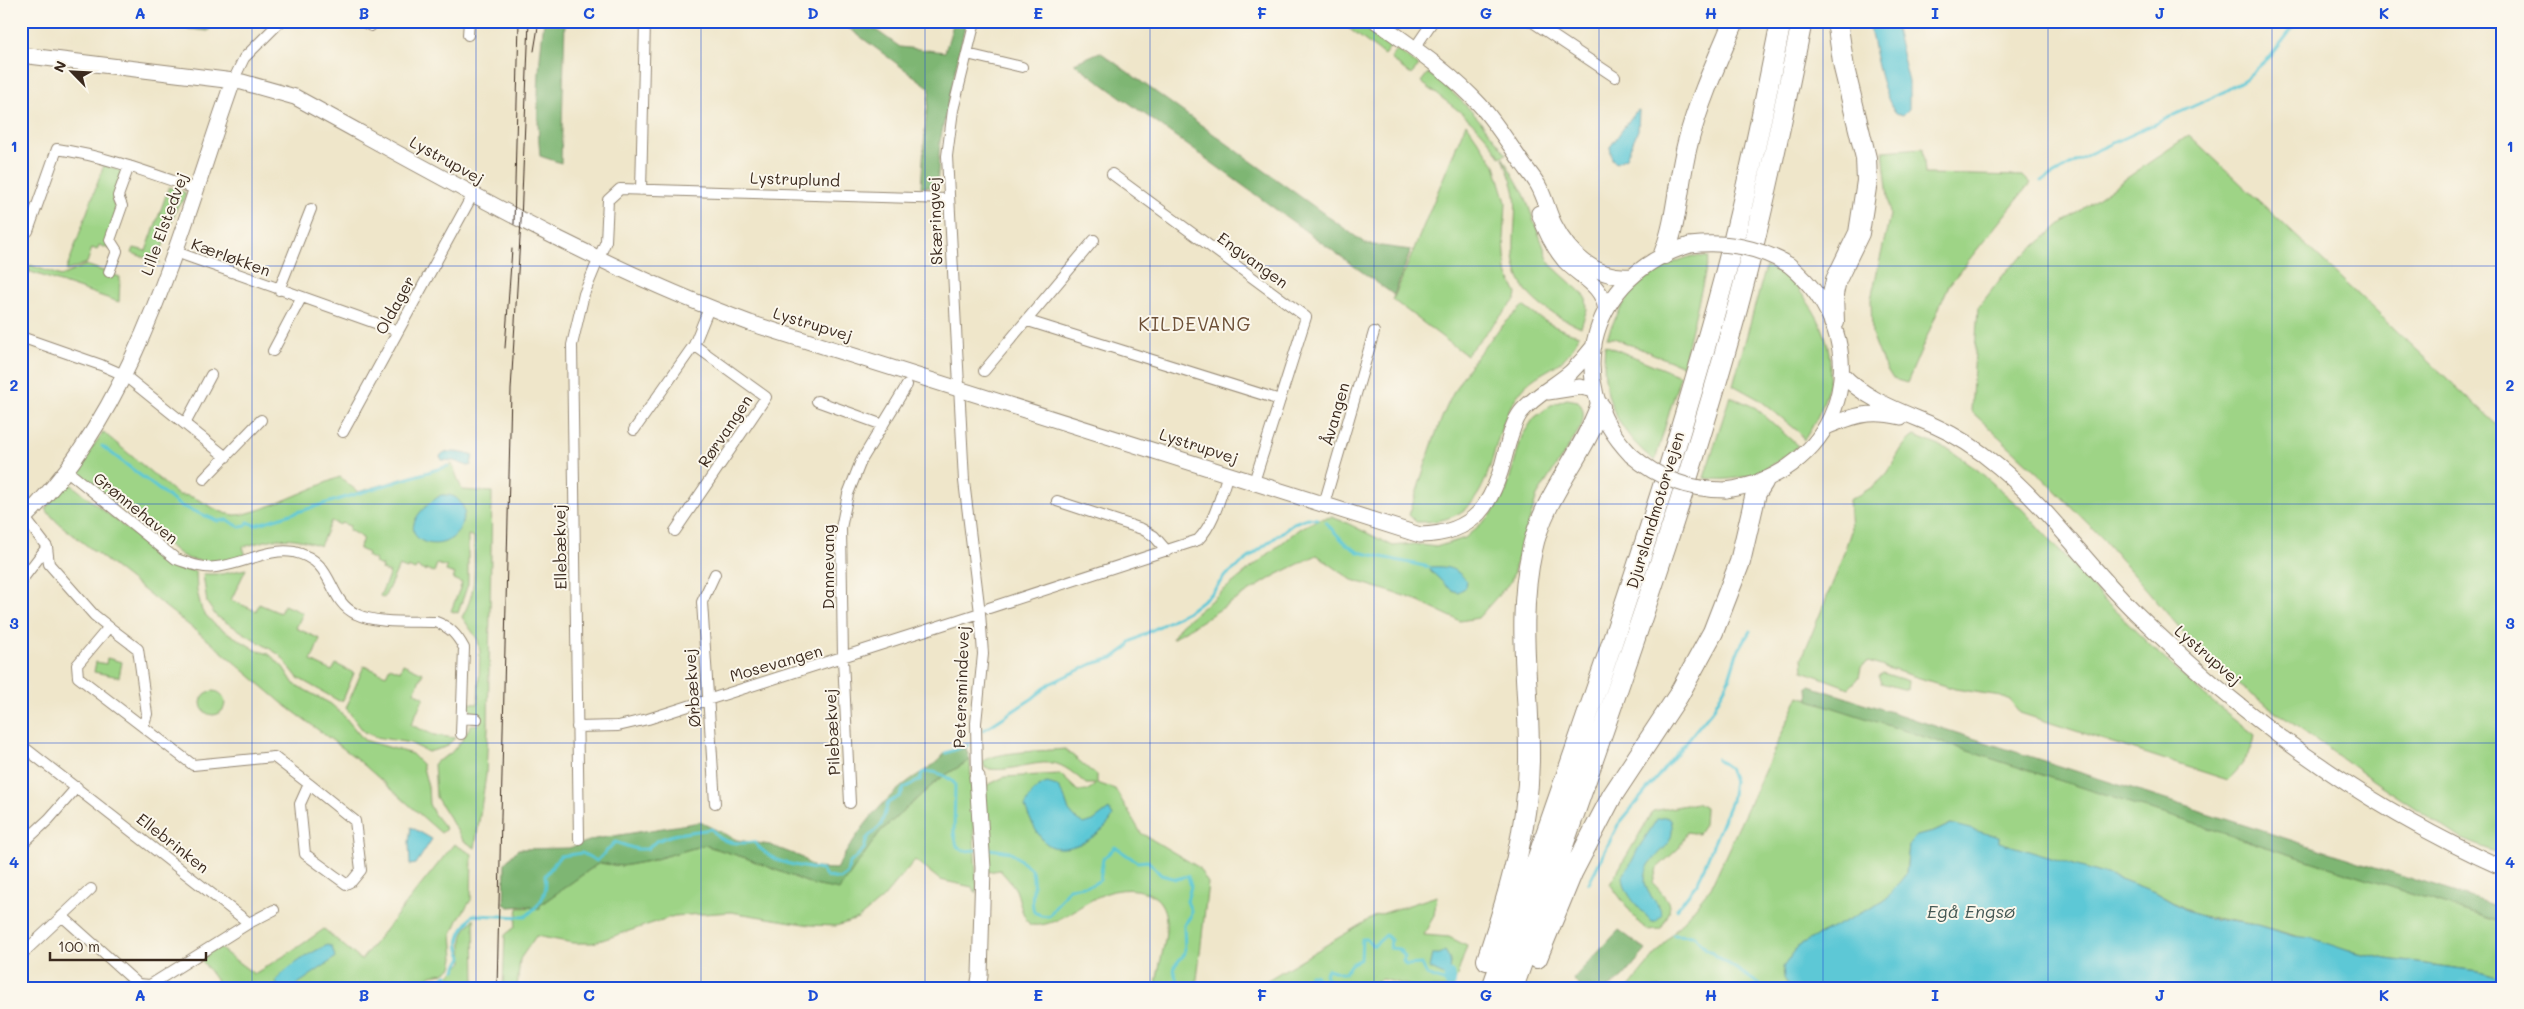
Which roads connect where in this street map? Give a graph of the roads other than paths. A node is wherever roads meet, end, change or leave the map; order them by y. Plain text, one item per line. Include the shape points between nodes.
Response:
1 (281, 21) edge
2 (468, 21) edge
3 (645, 21) edge
4 (975, 21) edge
5 (1376, 21) edge
6 (1433, 21) edge
7 (1532, 21) edge
8 (1734, 21) edge
9 (1781, 21) edge
10 (1802, 21) edge
11 (1838, 21) edge
12 (468, 35) dead end
13 (1414, 49) junction
14 (967, 54) junction
15 (21, 55) edge
16 (1022, 68) dead end
17 (1615, 77) dead end
18 (233, 81) junction
19 (129, 166) junction
20 (1524, 166) junction
21 (1112, 174) dead end
22 (196, 189) junction
23 (641, 190) junction
24 (473, 194) junction
25 (948, 199) junction
26 (311, 209) dead end
27 (28, 231) dead end
28 (1094, 240) dead end
29 (174, 251) junction
30 (1664, 254) junction
31 (600, 259) junction
32 (109, 272) dead end
33 (1631, 276) junction
34 (279, 290) junction
35 (301, 298) junction
36 (709, 308) junction
37 (1606, 310) junction
38 (1028, 321) junction
39 (1834, 322) junction
40 (398, 331) junction
41 (1374, 332) dead end
42 (21, 337) edge
43 (694, 345) junction
44 (1594, 346) junction
45 (272, 350) dead end
46 (984, 371) dead end
47 (1841, 373) junction
48 (211, 375) dead end
49 (124, 376) junction
50 (906, 385) dead end
51 (958, 388) junction
52 (1542, 393) junction
53 (1598, 399) junction
54 (1280, 400) junction
55 (817, 401) dead end
56 (262, 420) dead end
57 (1927, 423) junction
58 (185, 424) junction
59 (883, 425) junction
60 (1826, 427) junction
61 (634, 430) dead end
62 (342, 432) dead end
63 (226, 456) junction
64 (66, 470) junction
65 (1228, 474) junction
66 (204, 479) dead end
67 (1254, 482) junction
68 (1762, 482) junction
69 (1056, 501) dead end
70 (1324, 504) junction
71 (23, 519) edge
72 (675, 532) dead end
73 (47, 547) junction
74 (1168, 551) junction
75 (714, 574) dead end
76 (21, 581) edge
77 (985, 610) junction
78 (109, 627) junction
79 (843, 658) junction
80 (707, 699) junction
81 (462, 718) junction
82 (477, 719) dead end
83 (143, 727) junction
84 (577, 727) junction
85 (461, 734) dead end
86 (21, 747) edge
87 (977, 777) joint
88 (309, 784) junction
89 (77, 787) junction
90 (715, 803) dead end
91 (850, 803) dead end
92 (579, 839) dead end
93 (21, 845) edge
94 (2503, 868) edge
95 (91, 889) dead end
96 (274, 910) dead end
97 (62, 916) junction
98 (249, 923) junction
99 (21, 954) edge
100 (978, 988) edge
101 (1478, 988) edge
102 (1492, 988) edge
103 (1513, 988) edge
104 (1525, 988) edge

1 - 18 street via 244,58
2 - 12 street
3 - 23 street
4 - 14 street, Skæringvej
5 - 13 street
6 - 13 street
7 - 17 street
8 - 30 highway via 1704,89 1690,132
9 - 102 highway, Djurslandmotorvejen via 1764,111 1716,307 1680,430 1633,581
10 - 103 highway, Djurslandmotorvejen via 1757,225 1701,435 1653,587
11 - 39 highway via 1844,68 1866,158 1867,181 1859,233 1836,280
13 - 20 street via 1481,106
14 - 16 street
14 - 25 street, Skæringvej via 953,110 947,156
15 - 18 street, Lystrupvej
18 - 22 street, Lille Elstedvej
18 - 24 street, Lystrupvej via 295,97
19 - 22 street
19 - 27 street via 81,152 57,149
19 - 32 street via 118,196 122,206 110,240 117,252
20 - 33 street via 1538,185 1554,224 1578,257 1606,274
20 - 37 street via 1530,191 1550,240 1566,262 1599,289
21 - 54 street, Engvangen via 1306,316
22 - 29 street, Lille Elstedvej
23 - 25 street, Lystruplund
23 - 31 street, Lystruplund via 620,189 608,200 606,241
24 - 31 street, Lystrupvej
24 - 40 street, Oldager
25 - 51 street, Skæringvej
26 - 34 street, Kærløkken
28 - 38 street
29 - 34 street, Kærløkken
29 - 49 street, Lille Elstedvej
30 - 33 street
30 - 39 street, bridge via 1690,245 1720,243 1749,247 1789,265 1816,290
31 - 36 street, Lystrupvej
31 - 84 street, Ellebækvej via 584,294 572,345
33 - 37 street
34 - 35 street, Kærløkken
35 - 40 street, Kærløkken
35 - 45 street
36 - 43 street
36 - 51 street, Lystrupvej
37 - 44 street
38 - 46 street
38 - 54 street
39 - 47 street
40 - 62 street, Oldager
41 - 70 street, Åvangen
42 - 49 street
43 - 61 street
43 - 72 street, Rørvangen via 766,396
44 - 52 street, Lystrupvej via 1571,372
44 - 53 street via 1592,376
47 - 57 street, Lystrupvej via 1863,393
47 - 60 street via 1839,392
48 - 58 street
49 - 58 street
49 - 64 street, Lille Elstedvej
50 - 59 street, Dannevang
51 - 65 street, Lystrupvej
51 - 77 street, Petersmindevej via 964,480
52 - 53 street via 1565,388
52 - 70 street, Lystrupvej via 1519,414 1489,502 1464,525 1448,532 1420,535
53 - 68 street, bridge via 1612,433 1631,455 1668,480 1696,488 1726,490
53 - 101 highway via 1585,442 1551,497 1532,548 1522,617 1529,760 1524,832 1509,894
54 - 67 street, Engvangen
55 - 59 street
56 - 63 street
57 - 60 street, Lystrupvej via 1871,412
57 - 94 street, Lystrupvej via 1987,457 2023,487 2135,612 2204,677 2249,713 2379,803
58 - 63 street
59 - 79 street, Dannevang via 861,461 848,494 841,528
60 - 68 street via 1799,460
63 - 66 street
64 - 71 street, Lille Elstedvej
64 - 81 street, Grønnehaven via 176,559 215,568 273,553 296,553 319,565 327,574 336,595 354,614 444,625 459,638 464,648
65 - 67 street, Lystrupvej
65 - 74 street, Mosevangen via 1208,530 1198,540
67 - 70 street, Lystrupvej
68 - 104 highway via 1756,493 1740,562 1713,632 1678,696 1612,796 1572,873
69 - 74 street via 1142,529
71 - 73 street
73 - 76 street
73 - 78 street via 49,564 94,615
74 - 77 street, Mosevangen
75 - 80 street, Ørbækvej via 702,602
77 - 79 street, Mosevangen
77 - 87 street, Petersmindevej via 976,723
78 - 83 street via 138,649 147,714
78 - 83 street via 77,665 78,677
79 - 80 street, Mosevangen
79 - 91 street, Pilebækvej
80 - 84 street, Mosevangen via 648,720 618,726
80 - 90 street, Ørbækvej
81 - 82 street
81 - 85 street, Grønnehaven
83 - 88 street via 193,765 274,758
84 - 92 street, Ellebækvej
86 - 89 street, Ellebrinken
87 - 100 street, Petersmindevej via 983,868
88 - 88 street via 355,821 361,870 346,884 305,854 300,804
89 - 93 street
89 - 98 street, Ellebrinken
95 - 97 street
96 - 98 street
97 - 98 street via 138,984 150,986
97 - 99 street

